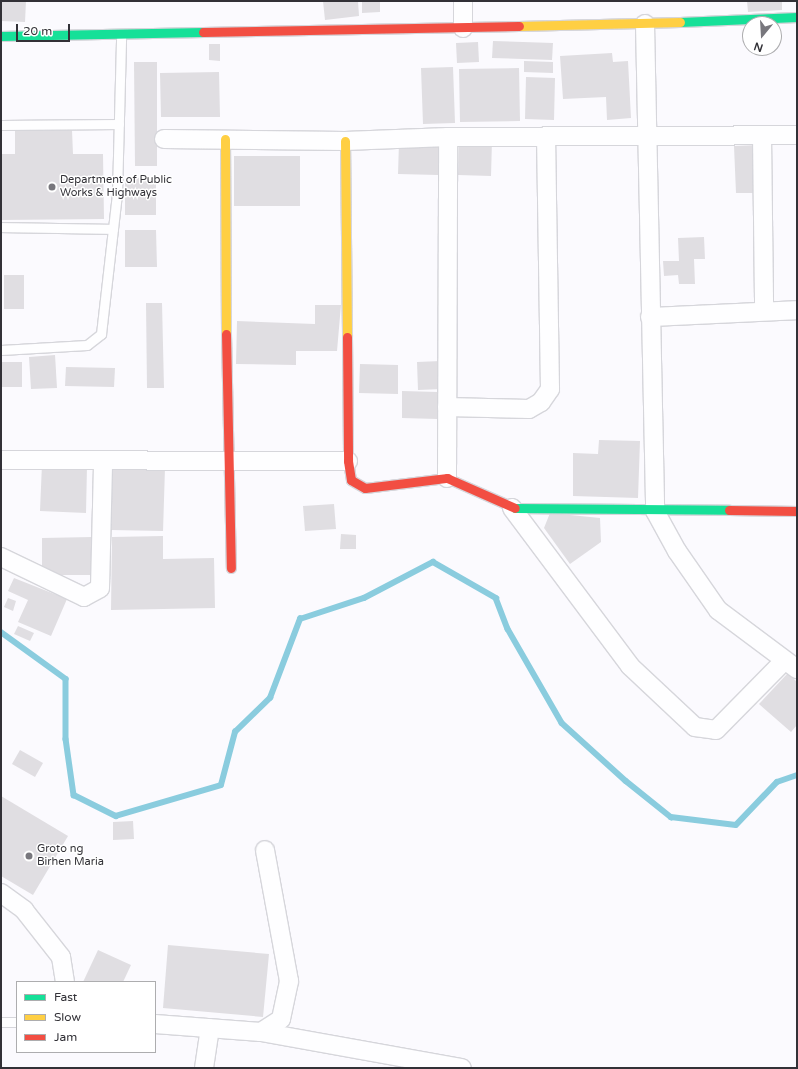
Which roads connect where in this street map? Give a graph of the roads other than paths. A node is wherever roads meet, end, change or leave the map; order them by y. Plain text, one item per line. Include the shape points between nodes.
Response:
1 (463, 1) edge
2 (797, 17) edge
3 (644, 24) junction
4 (464, 28) junction
5 (1, 36) edge
6 (121, 36) junction
7 (119, 124) junction
8 (1, 125) edge
9 (797, 135) edge
10 (546, 136) junction
11 (648, 136) junction
12 (762, 136) junction
13 (448, 137) junction
14 (164, 139) dead end
15 (225, 139) junction
16 (345, 140) junction
17 (1, 227) edge
18 (113, 229) junction
19 (764, 309) junction
20 (797, 310) edge
21 (650, 317) junction
22 (1, 350) edge
23 (447, 407) junction
24 (227, 458) junction
25 (1, 460) edge
26 (348, 460) junction
27 (103, 461) junction
28 (447, 478) junction
29 (512, 508) junction
30 (655, 511) junction
31 (797, 511) edge
32 (1, 557) edge
33 (231, 568) dead end
34 (790, 665) edge
35 (265, 850) dead end
36 (1, 893) edge
37 (65, 981) edge
38 (1, 1022) edge
39 (16, 1022) edge
40 (156, 1024) edge
41 (210, 1028) junction
42 (261, 1032) junction
43 (204, 1068) edge
44 (462, 1068) edge

1 - 4 street
2 - 3 street
3 - 4 street
3 - 11 street
4 - 6 street
5 - 6 street
6 - 7 lane
7 - 8 lane
7 - 18 lane
9 - 12 street
10 - 11 street
10 - 13 street
10 - 23 street via 550,389 541,402 529,409
11 - 12 street
11 - 21 street
12 - 19 street
13 - 16 street
13 - 23 street
14 - 15 street
15 - 16 street
15 - 24 street
16 - 26 street
17 - 18 lane
18 - 22 lane via 101,334 87,345
19 - 20 street
19 - 21 street
21 - 30 street
23 - 28 street
24 - 26 street
24 - 27 street
24 - 33 street
25 - 27 street
26 - 28 street via 351,480 365,488
27 - 32 street via 100,588 84,597
28 - 29 street
29 - 30 street
29 - 34 street via 630,666 695,727 716,730
30 - 31 street
30 - 34 street via 677,551 718,610
35 - 42 street via 289,981 281,1019
36 - 37 street via 24,910 61,957
38 - 39 lane
40 - 41 street
41 - 42 street
41 - 43 street
42 - 44 street

